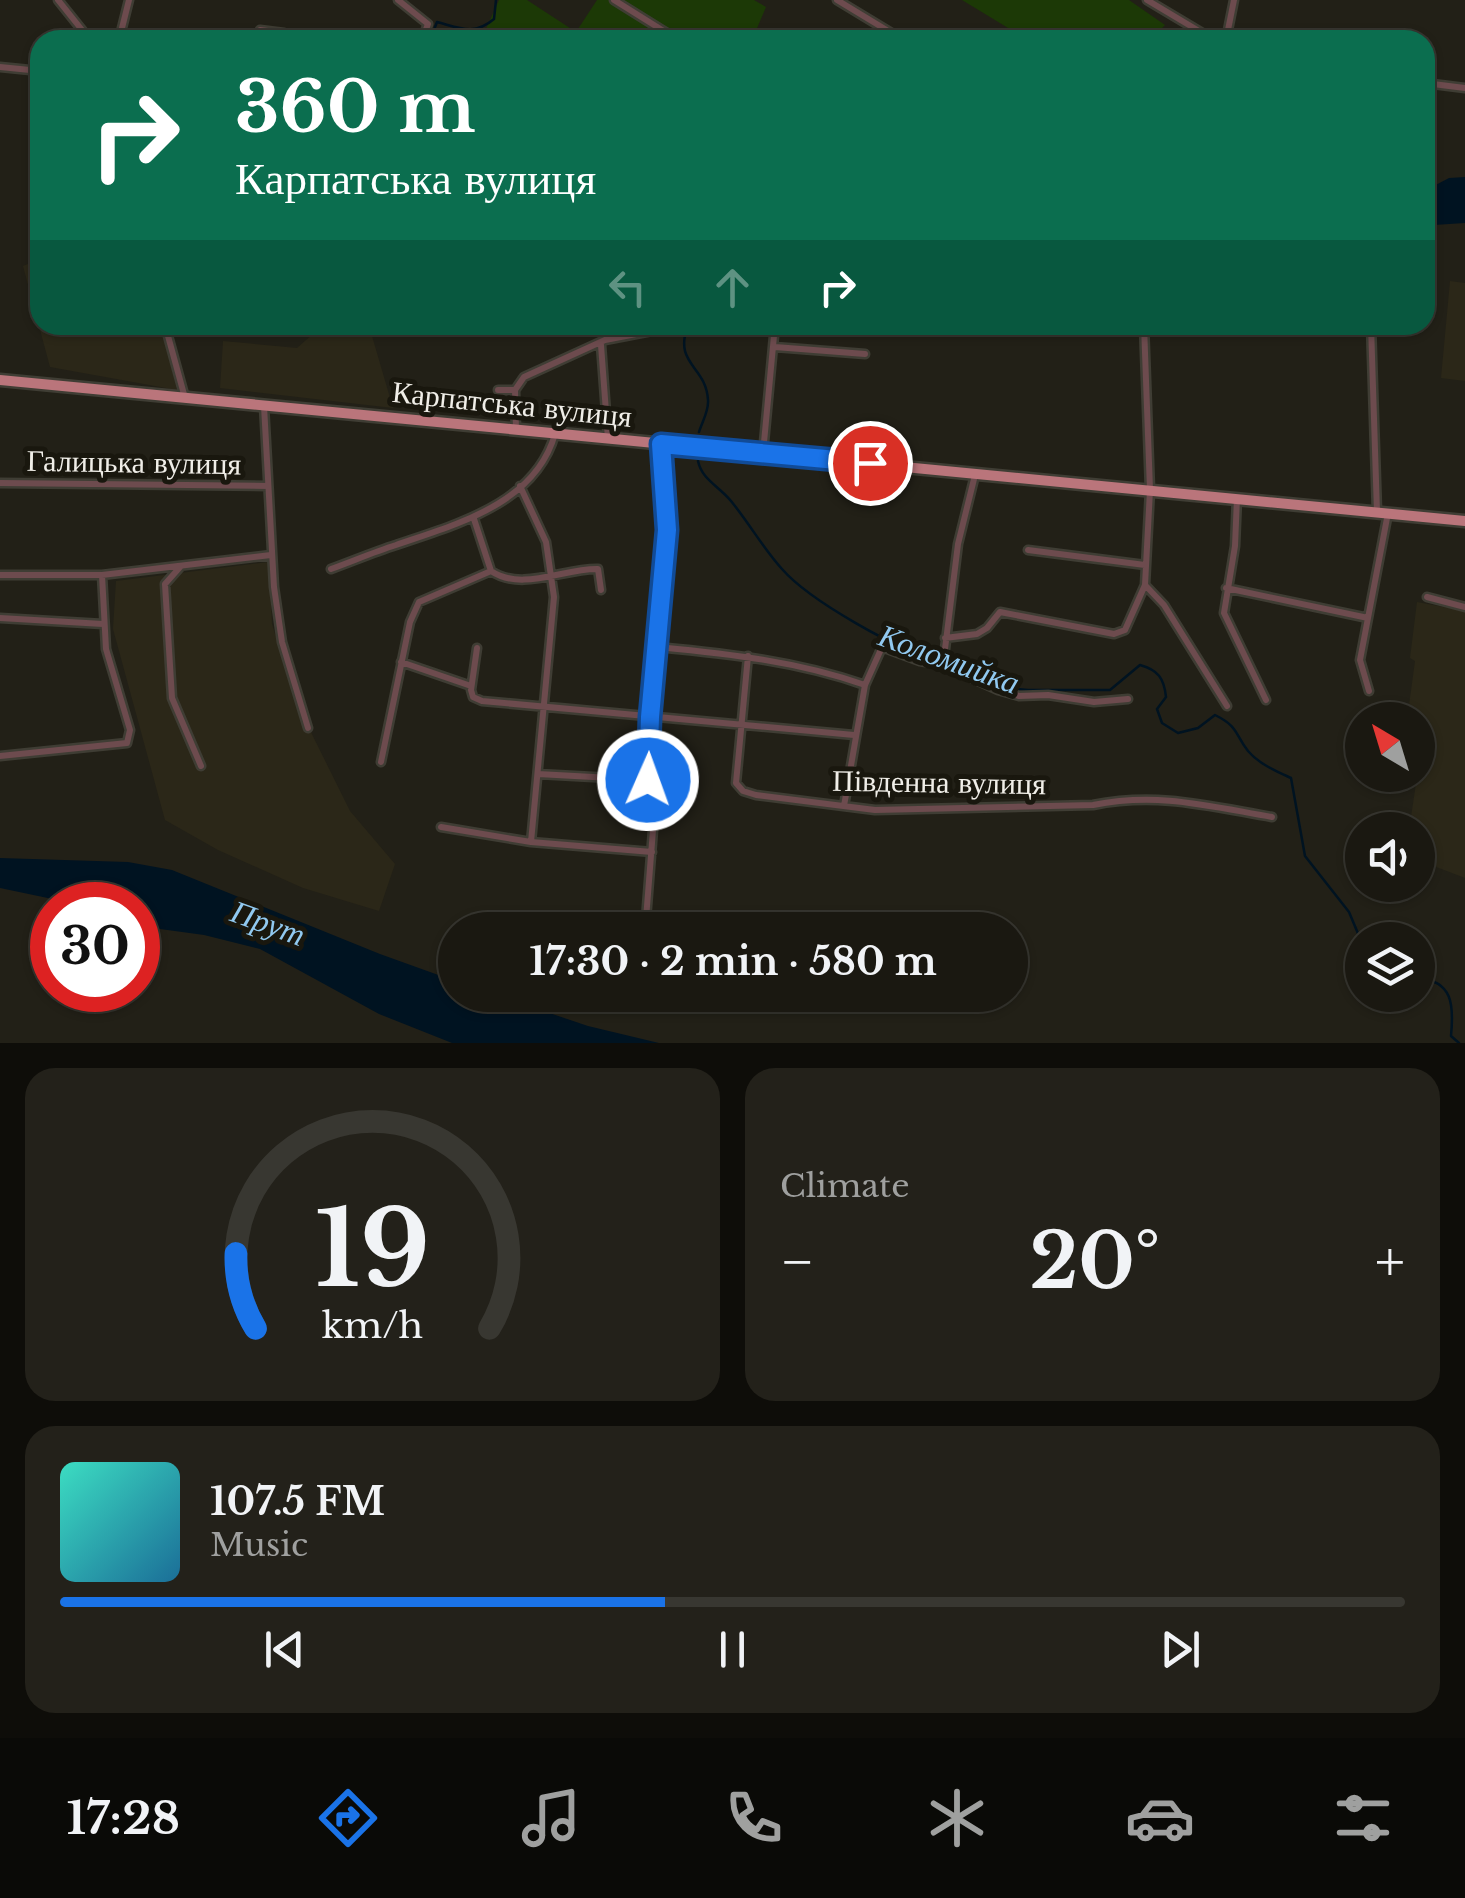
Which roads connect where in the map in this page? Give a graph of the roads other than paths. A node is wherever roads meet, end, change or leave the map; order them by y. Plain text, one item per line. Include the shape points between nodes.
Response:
1 (58, 0) edge
2 (130, 0) edge
3 (398, 0) edge
4 (614, 0) edge
5 (837, 0) edge
6 (1147, 0) edge
7 (1234, 0) edge
8 (82, 30) edge
9 (122, 30) edge
10 (426, 30) edge
11 (662, 30) edge
12 (886, 30) edge
13 (1197, 30) edge
14 (1228, 30) edge
15 (0, 67) edge
16 (30, 69) edge
17 (1435, 84) edge
18 (1465, 88) edge
19 (169, 335) edge
20 (635, 335) edge
21 (775, 335) edge
22 (1144, 335) edge
23 (1372, 335) edge
24 (600, 343) junction
25 (775, 347) junction
26 (865, 354) dead end
27 (0, 380) edge
28 (498, 390) dead end
29 (515, 390) junction
30 (186, 398) junction
31 (264, 406) junction
32 (516, 430) junction
33 (556, 434) junction
34 (608, 439) junction
35 (661, 444) junction
36 (763, 453) junction
37 (976, 473) junction
38 (0, 483) edge
39 (268, 486) junction
40 (520, 486) junction
41 (1150, 490) junction
42 (1237, 498) junction
43 (1382, 512) junction
44 (474, 519) junction
45 (1465, 521) edge
46 (1028, 550) dead end
47 (271, 554) junction
48 (181, 565) junction
49 (1145, 565) junction
50 (331, 569) dead end
51 (492, 570) junction
52 (0, 575) edge
53 (102, 575) junction
54 (552, 577) junction
55 (1145, 585) junction
56 (1226, 588) junction
57 (601, 590) dead end
58 (1427, 597) dead end
59 (1465, 607) edge
60 (0, 618) edge
61 (1368, 618) junction
62 (104, 624) junction
63 (945, 638) junction
64 (658, 647) junction
65 (477, 648) dead end
66 (748, 656) junction
67 (401, 662) junction
68 (944, 662) junction
69 (864, 685) junction
70 (470, 686) junction
71 (1369, 690) dead end
72 (1128, 698) dead end
73 (1266, 700) dead end
74 (1227, 706) dead end
75 (544, 707) junction
76 (650, 717) junction
77 (740, 724) junction
78 (308, 728) dead end
79 (854, 734) junction
80 (0, 756) edge
81 (382, 762) dead end
82 (201, 766) dead end
83 (538, 774) junction
84 (648, 780) junction
85 (844, 806) junction
86 (1272, 817) dead end
87 (441, 827) dead end
88 (531, 842) junction
89 (652, 852) junction
90 (647, 912) edge

1 - 8 street
2 - 9 street
3 - 10 street via 428,24
4 - 11 street
5 - 12 street
6 - 13 street
7 - 14 street
15 - 16 street
17 - 18 street
19 - 30 street
20 - 24 street
21 - 25 street
22 - 41 street
23 - 43 street
24 - 29 street via 524,377
24 - 34 street
25 - 26 street
25 - 36 street
27 - 30 main road, Карпатська вулиця
28 - 29 street
29 - 32 street
30 - 31 main road, Карпатська вулиця
31 - 32 main road, Карпатська вулиця
31 - 39 street
32 - 33 main road, Карпатська вулиця
33 - 34 main road, Карпатська вулиця
33 - 40 street via 544,462
34 - 35 main road, Карпатська вулиця
35 - 36 main road, Карпатська вулиця
35 - 64 street via 667,530
36 - 37 main road, Карпатська вулиця
37 - 41 main road, Карпатська вулиця
37 - 63 street
38 - 39 street, Галицька вулиця
39 - 47 street
40 - 44 street
40 - 54 street via 546,542
41 - 42 main road, Карпатська вулиця
41 - 49 street
42 - 43 main road, Карпатська вулиця
42 - 56 street
43 - 45 main road, Карпатська вулиця
43 - 61 street
44 - 50 street
44 - 51 street
46 - 49 street
47 - 48 street
47 - 78 street via 282,642
48 - 53 street
48 - 82 street via 166,584 169,684
49 - 55 street
51 - 54 street via 516,579
51 - 67 street via 416,604
52 - 53 street
53 - 62 street
54 - 57 street via 598,569
54 - 75 street
55 - 63 street via 1119,634 1000,612 978,634
55 - 74 street
56 - 61 street
56 - 73 street via 1225,616
58 - 59 street
60 - 62 street
61 - 71 street via 1360,660
62 - 80 street via 130,730 126,746
63 - 68 street
64 - 66 street
64 - 76 street
65 - 70 street
66 - 69 street
66 - 77 street, Південна вулиця
67 - 70 street
67 - 81 street
68 - 69 street via 920,662 882,646
68 - 72 street via 1020,696
69 - 79 street
70 - 75 street via 482,701
75 - 76 street
75 - 83 street
76 - 77 street
76 - 84 street
77 - 79 street
77 - 85 street, Південна вулиця via 738,787
79 - 85 street
83 - 84 street
83 - 88 street
84 - 89 street
85 - 86 street, Південна вулиця via 1051,807 1140,798
87 - 88 street
88 - 89 street
89 - 90 street

